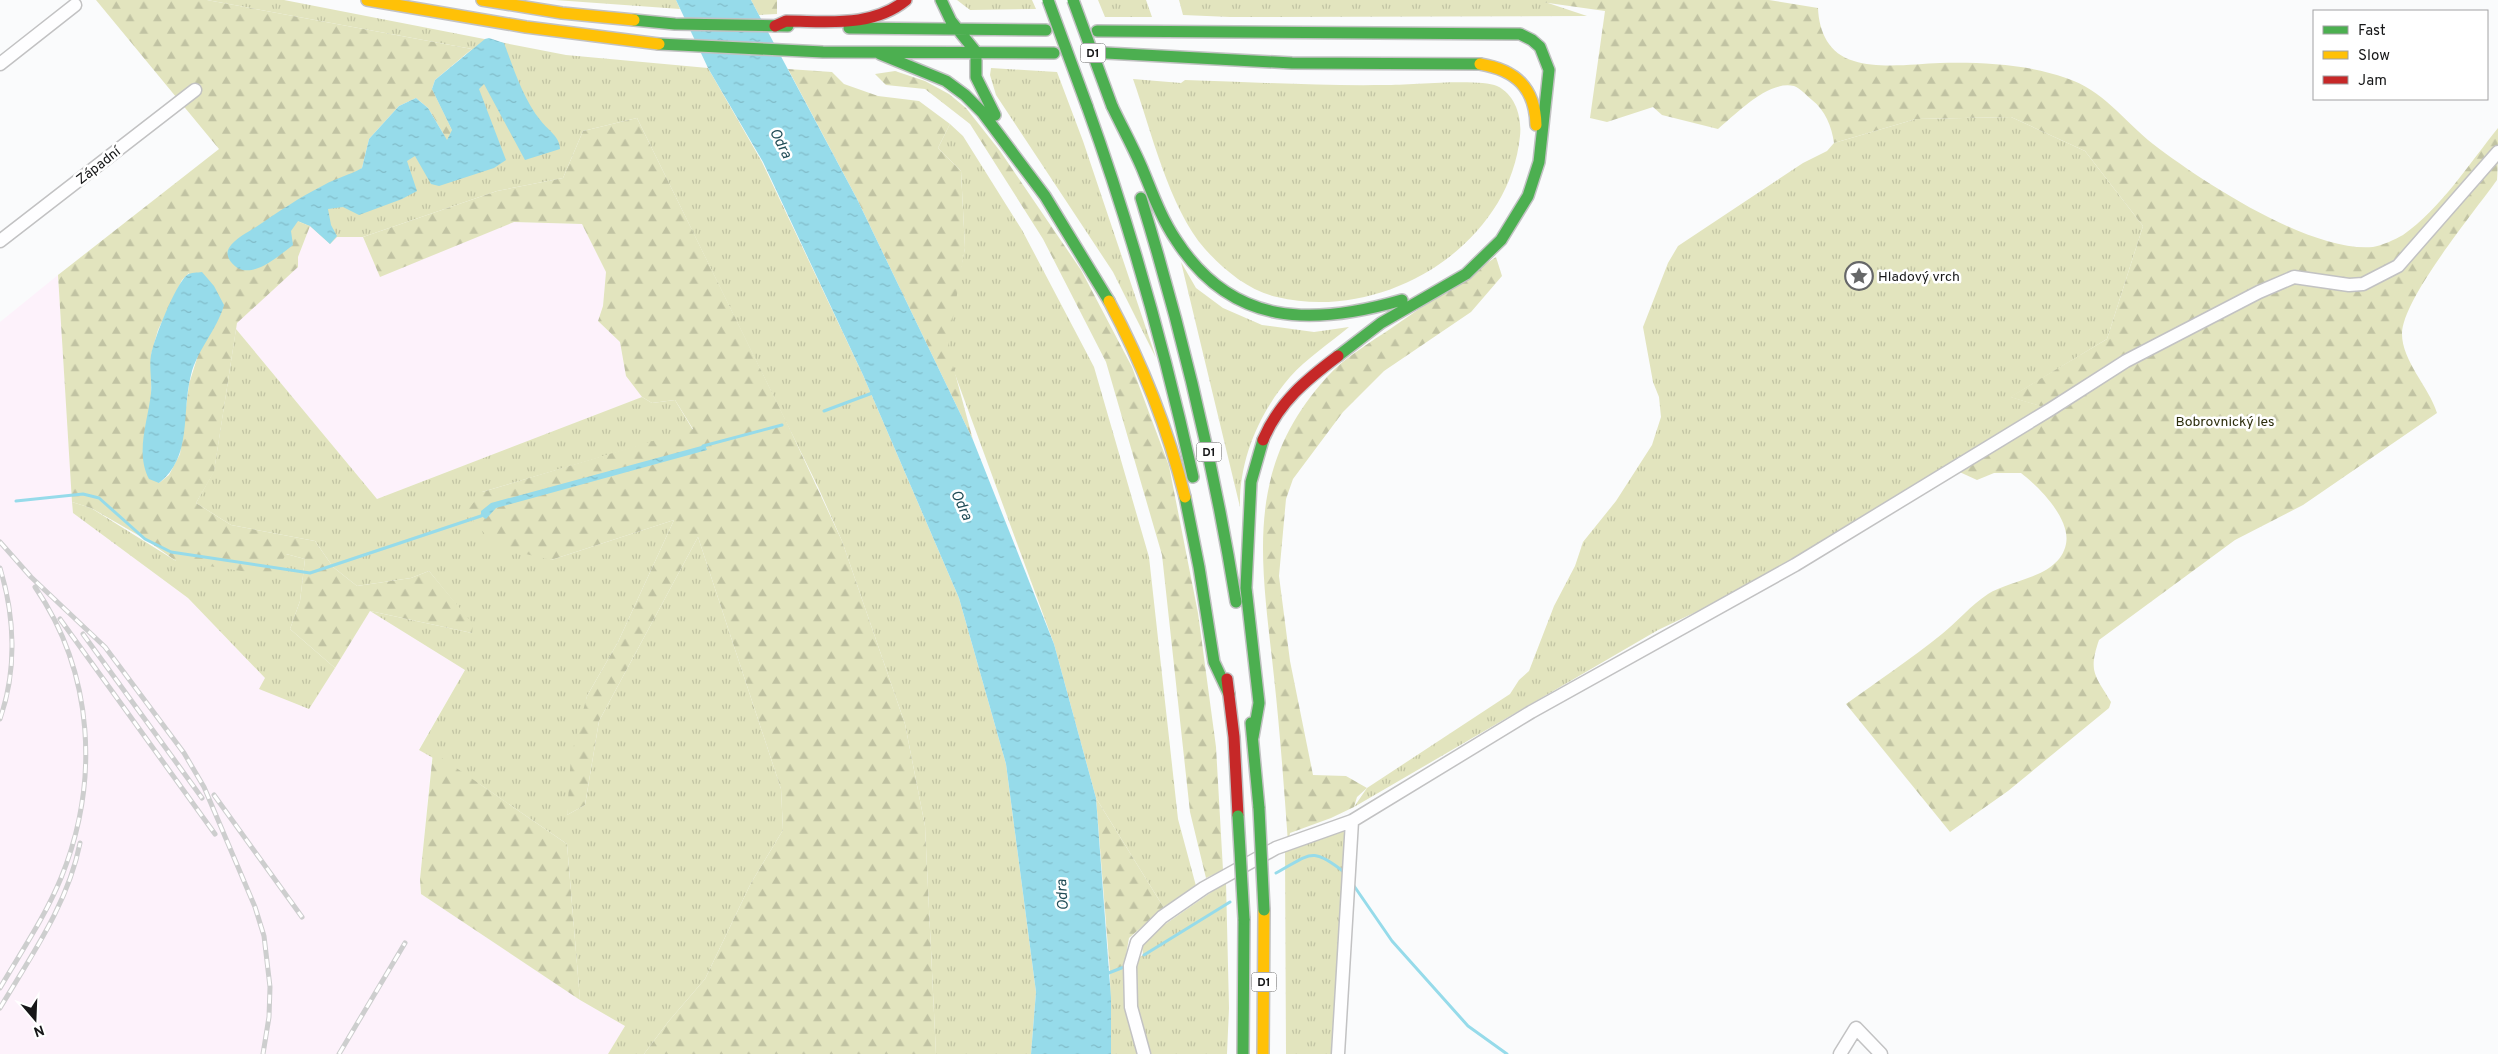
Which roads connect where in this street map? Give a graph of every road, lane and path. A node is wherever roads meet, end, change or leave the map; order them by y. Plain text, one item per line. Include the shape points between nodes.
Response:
1 (367, 0) edge
2 (482, 0) edge
3 (906, 0) edge
4 (940, 0) edge
5 (1048, 0) edge
6 (1073, 0) edge
7 (75, 5) dead end
8 (873, 24) junction
9 (960, 30) junction
10 (1046, 30) dead end
11 (1097, 31) dead end
12 (976, 52) junction
13 (1054, 52) dead end
14 (1106, 53) dead end
15 (880, 54) junction
16 (0, 64) edge
17 (195, 90) dead end
18 (1112, 106) junction
19 (2498, 152) edge
20 (1032, 178) junction
21 (0, 241) edge
22 (1229, 694) junction
23 (1253, 737) junction
24 (1352, 821) junction
25 (1144, 1054) edge
26 (1243, 1054) edge
27 (1263, 1054) edge
28 (1338, 1054) edge
29 (1840, 1054) edge
30 (1882, 1054) edge

1 - 15 main road via 567,35 686,47
2 - 8 main road via 562,14 675,24 775,26 786,21
3 - 8 main road
4 - 9 main road
5 - 22 main road, D1, bridge via 1130,230 1159,327 1214,584
6 - 18 main road, D1, bridge
7 - 16 street
8 - 9 main road
9 - 10 main road
9 - 12 main road
11 - 23 main road via 1520,34 1532,38 1546,56 1549,70 1539,162 1528,196 1515,220 1490,252 1466,274 1381,324 1302,383 1278,413 1258,451 1251,482 1246,588 1259,703
12 - 13 main road
12 - 15 main road
12 - 20 main road via 976,77 984,96 1018,148
14 - 18 main road via 1292,63 1494,65 1517,77 1526,86 1535,105 1536,126 1525,185 1508,220 1477,255 1440,283 1406,299 1379,308 1322,318 1292,317 1264,310 1237,298 1193,264 1163,217
15 - 20 main road via 899,64 933,72 957,88 989,120
17 - 21 street, Západní
18 - 23 main road, D1 via 1179,324 1219,498
19 - 24 street via 2398,266 2363,284 2349,286 2294,277 2126,361 1796,565 1531,712
20 - 22 main road via 1102,291 1142,370 1158,410 1182,485 1216,668
22 - 26 main road, D1, bridge via 1244,919
23 - 27 main road, D1, bridge via 1264,910
24 - 25 street via 1288,843 1252,861 1204,888 1143,934 1130,966 1131,1007
24 - 28 street
29 - 30 street via 1856,1028

